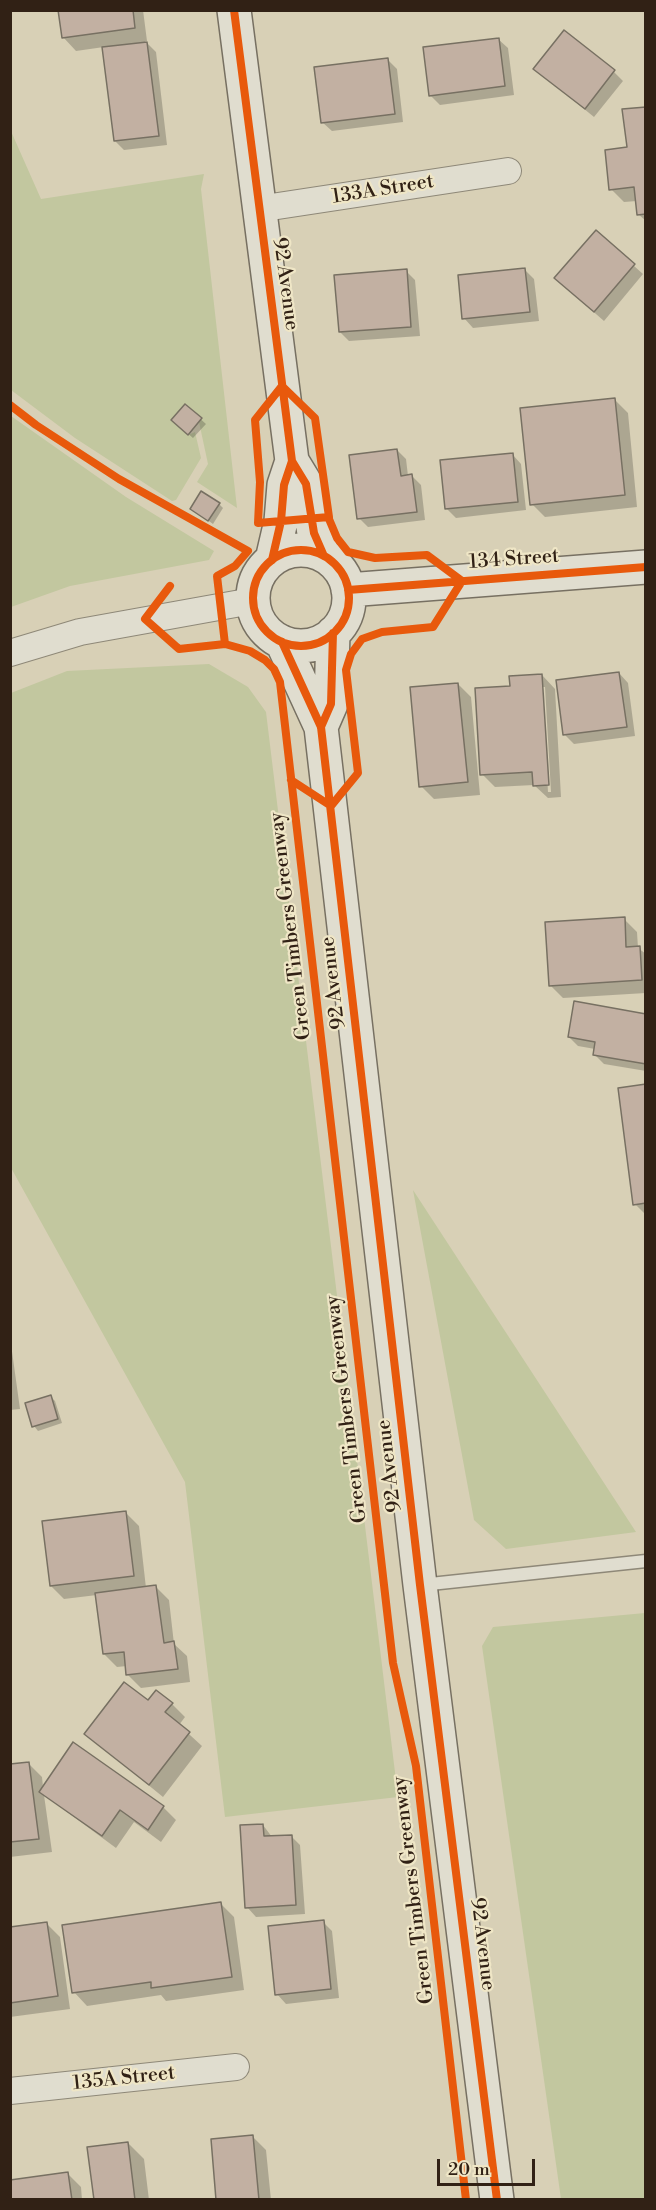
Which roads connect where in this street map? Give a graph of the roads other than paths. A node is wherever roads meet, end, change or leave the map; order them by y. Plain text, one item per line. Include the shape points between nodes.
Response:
1 (234, 10) edge
2 (508, 171) dead end
3 (258, 209) junction
4 (292, 461) junction
5 (324, 556) junction
6 (272, 560) junction
7 (645, 567) edge
8 (348, 590) junction
9 (252, 601) junction
10 (333, 633) junction
11 (282, 642) junction
12 (10, 653) edge
13 (321, 727) junction
14 (645, 1560) edge
15 (420, 1585) junction
16 (237, 2067) dead end
17 (10, 2091) edge
18 (497, 2199) edge

1 - 3 main road, 92 Avenue
2 - 3 street, 133A Street
3 - 4 main road, 92 Avenue
4 - 5 main road via 306,484 314,533
4 - 6 main road, 92 Avenue via 284,485
5 - 6 main road via 295,550
5 - 8 main road via 342,572
6 - 9 main road via 255,583
7 - 8 main road, 134 Street
8 - 10 main road via 348,609
9 - 11 main road via 258,620
9 - 12 street via 80,632
10 - 11 main road via 307,646
10 - 13 main road via 331,704
11 - 13 main road
13 - 15 main road, 92 Avenue
14 - 15 lane
15 - 18 main road, 92 Avenue
16 - 17 street, 135A Street

